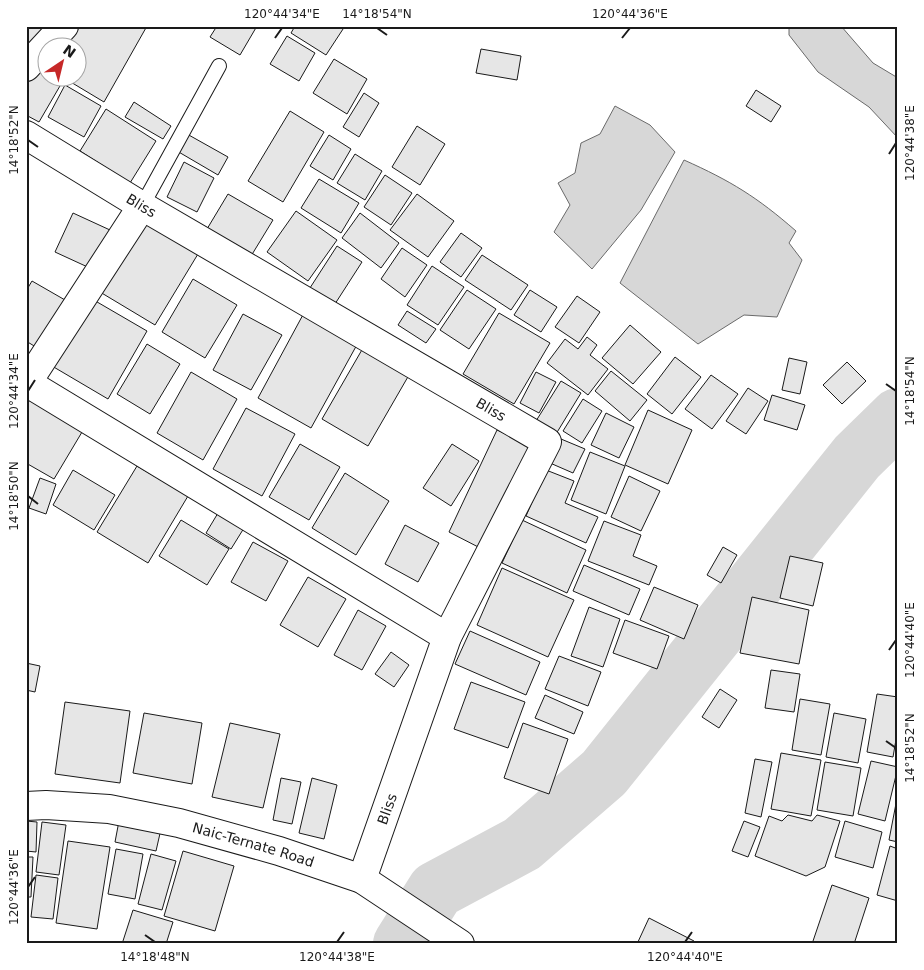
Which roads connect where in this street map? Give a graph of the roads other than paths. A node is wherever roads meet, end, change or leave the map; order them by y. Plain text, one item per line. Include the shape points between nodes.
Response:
1 (64, 26) edge
2 (220, 66) dead end
3 (26, 67) edge
4 (26, 135) edge
5 (142, 206) junction
6 (26, 383) edge
7 (447, 637) junction
8 (26, 806) edge
9 (362, 879) junction
10 (460, 944) edge

1 - 3 street
2 - 5 lane
4 - 5 street, Bliss
5 - 6 street
5 - 7 street, Bliss via 547,442
6 - 7 street
7 - 9 street, Bliss
8 - 9 street, Naic-Ternate Road via 109,809 180,823 279,850
9 - 10 street, Naic-Ternate Road

